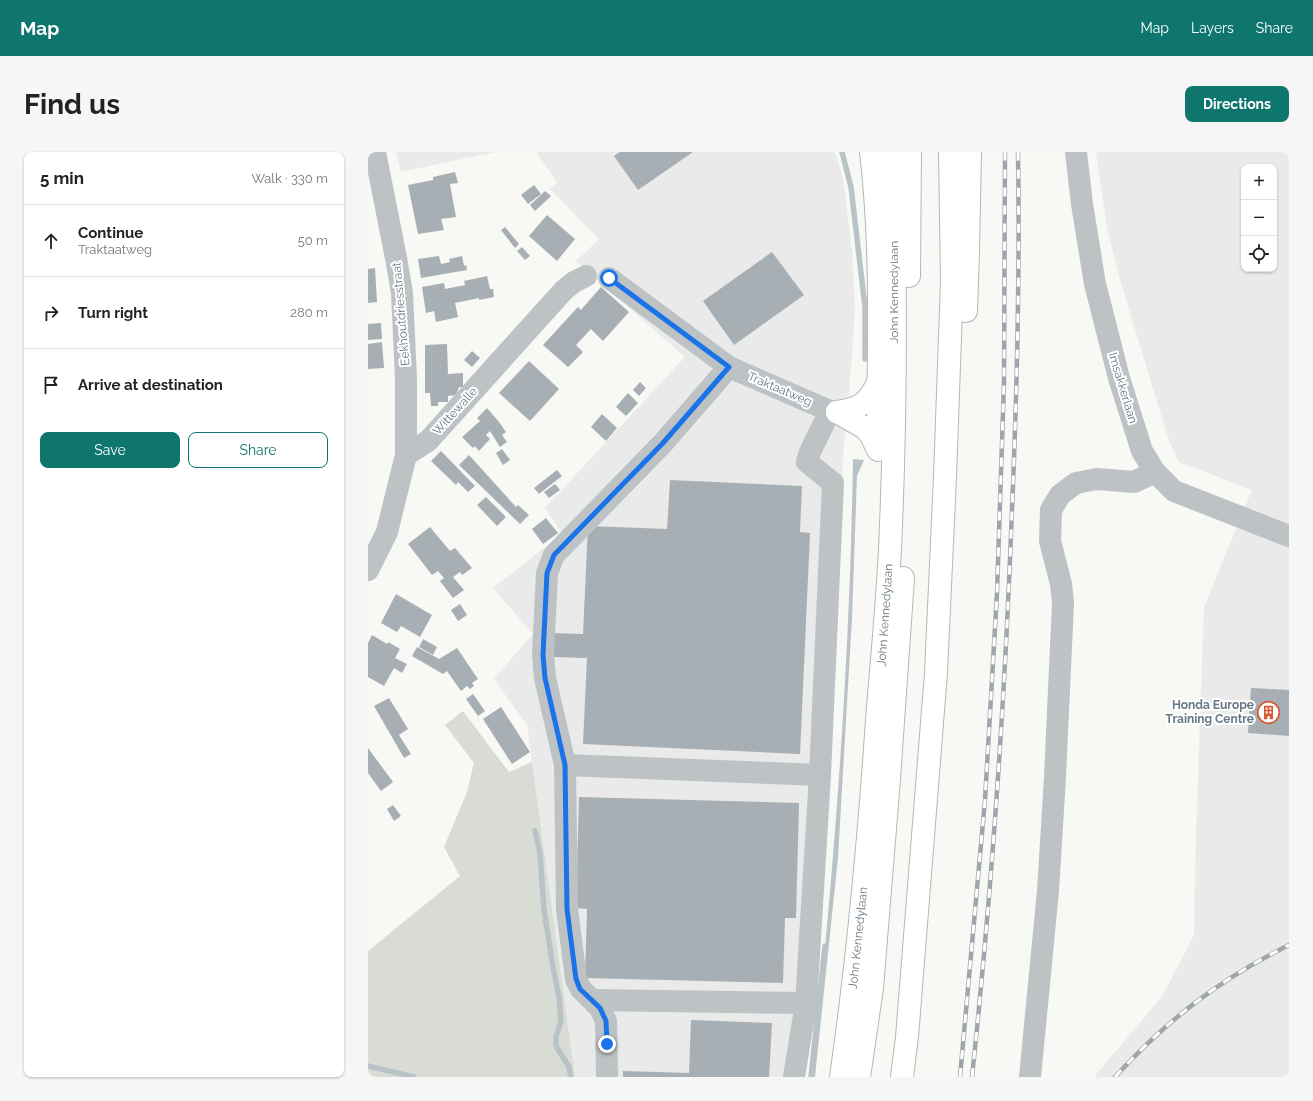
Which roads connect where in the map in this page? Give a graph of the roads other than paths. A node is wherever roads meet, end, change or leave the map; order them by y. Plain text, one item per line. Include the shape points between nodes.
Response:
1 (375, 152) edge
2 (871, 152) edge
3 (892, 152) edge
4 (910, 152) edge
5 (950, 152) edge
6 (970, 152) edge
7 (1076, 152) edge
8 (586, 276) dead end
9 (609, 278) dead end
10 (729, 367) junction
11 (878, 382) junction
12 (834, 411) junction
13 (878, 450) junction
14 (406, 455) junction
15 (1155, 472) junction
16 (1289, 536) edge
17 (889, 554) junction
18 (368, 570) edge
19 (936, 673) junction
20 (565, 765) junction
21 (820, 775) junction
22 (592, 1000) junction
23 (806, 1003) junction
24 (607, 1077) edge
25 (794, 1077) edge
26 (841, 1077) edge
27 (859, 1077) edge
28 (902, 1077) edge
29 (1030, 1077) edge

1 - 14 street, Eekhoutdriesstraat via 402,293
2 - 11 highway via 876,190 878,241
3 - 17 highway, John Kennedylaan via 895,354
4 - 27 highway, John Kennedylaan via 907,502 890,771 872,988
5 - 19 highway via 952,282
6 - 19 highway via 966,304 957,452 947,594
7 - 15 street, Imsakkerlaan via 1096,291 1118,378 1142,451
8 - 14 street, Wittewalle via 564,290 428,441
9 - 10 street, Traktaatweg
10 - 12 street, Traktaatweg
10 - 20 street via 663,443 554,555 547,573 543,655 545,678
11 - 12 highway via 865,403 851,410
11 - 13 highway
12 - 13 highway via 865,428
12 - 21 street via 810,452 807,462 833,483
13 - 17 highway via 879,513 882,534
14 - 18 street via 387,532
15 - 16 street, Imsakkerlaan via 1174,491
15 - 29 street via 1134,482 1096,479 1076,483 1060,495 1051,510 1050,541 1061,584 1062,610 1048,891
17 - 26 highway, John Kennedylaan via 870,823 857,957
19 - 28 highway via 908,1030
20 - 21 street
20 - 22 street via 567,909 576,979 580,989
21 - 23 street
22 - 23 street
22 - 24 street via 600,1008 606,1021
23 - 25 street

